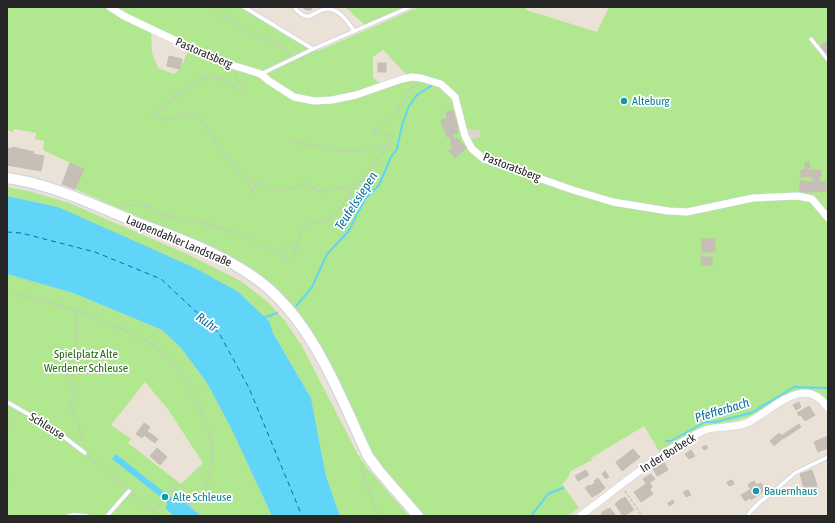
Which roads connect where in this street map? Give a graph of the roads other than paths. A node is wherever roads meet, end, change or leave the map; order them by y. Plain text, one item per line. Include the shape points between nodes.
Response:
1 (110, 7) edge
2 (244, 7) edge
3 (294, 7) edge
4 (410, 7) edge
5 (354, 31) junction
6 (811, 39) dead end
7 (313, 49) junction
8 (828, 60) edge
9 (261, 74) junction
10 (7, 178) edge
11 (828, 218) edge
12 (7, 402) edge
13 (828, 408) edge
14 (84, 452) road end
15 (828, 457) edge
16 (129, 491) road end
17 (68, 516) edge
18 (87, 516) edge
19 (107, 516) edge
20 (418, 516) edge
21 (580, 516) edge
22 (748, 516) edge

1 - 9 street, Pastoratsberg via 206,55
2 - 7 lane
3 - 5 lane via 303,16 328,8 333,10
4 - 5 lane
5 - 7 lane
6 - 8 lane
7 - 9 lane
9 - 11 street, Pastoratsberg via 294,97 314,101 356,95 402,79 421,78 441,84 455,98 465,136 472,149 484,159 613,202 681,212 753,198 798,196 812,199
10 - 20 main road, Laupendahler Landstraße via 44,186 81,199 218,256 262,283 284,304 308,337 325,366 368,456
12 - 14 lane, Schleuse via 51,427
13 - 21 street, In der Borbeck via 814,395 792,396 780,400 747,423 713,428 694,436 620,485
15 - 22 lane via 795,473 760,502
16 - 19 lane
17 - 18 lane

